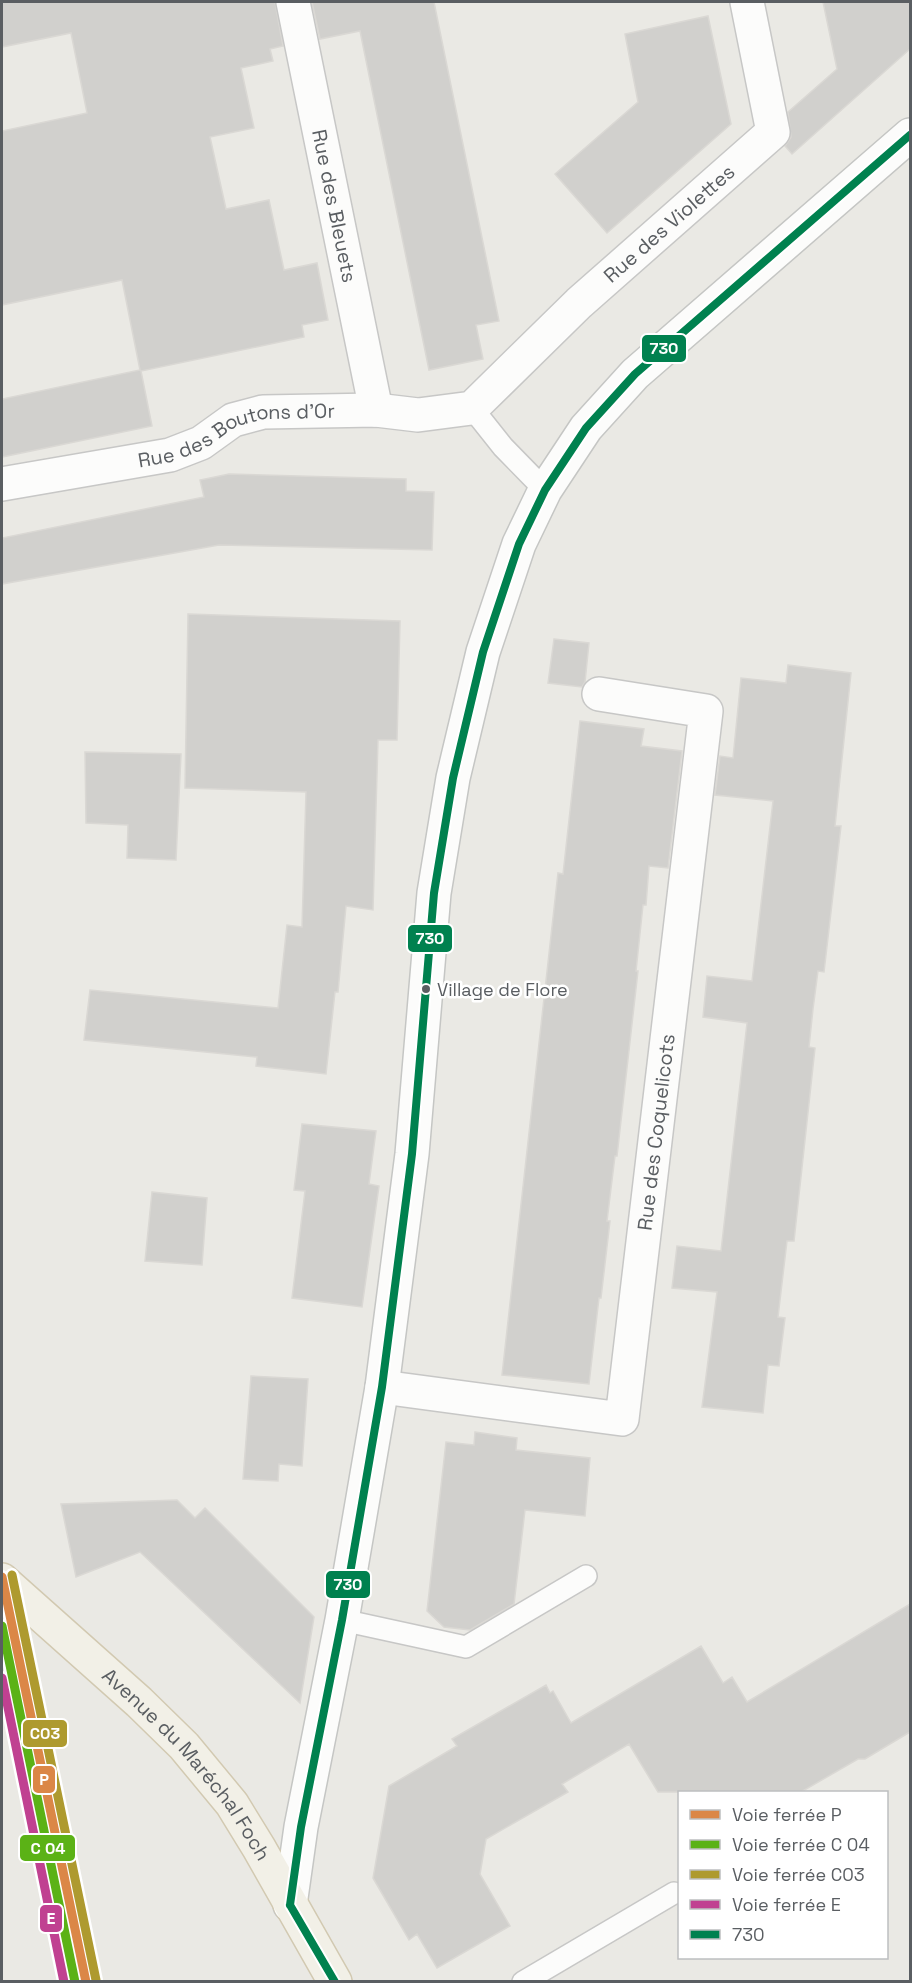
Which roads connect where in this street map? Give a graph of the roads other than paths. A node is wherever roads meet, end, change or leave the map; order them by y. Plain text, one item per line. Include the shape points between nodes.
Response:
1 (293, 2) edge
2 (747, 2) edge
3 (910, 135) edge
4 (472, 408) junction
5 (376, 410) junction
6 (2, 484) edge
7 (545, 490) junction
8 (599, 694) dead end
9 (382, 1387) junction
10 (586, 1575) dead end
11 (2, 1580) edge
12 (342, 1620) junction
13 (674, 1893) dead end
14 (290, 1905) junction
15 (335, 1982) edge
16 (523, 1982) edge

1 - 5 street, Rue des Bleuets
2 - 4 street, Rue des Violettes via 773,132 579,303
3 - 7 street via 635,374 586,428
4 - 5 street, Rue des Boutons d'Or via 418,414
4 - 7 lane
5 - 6 street, Rue des Boutons d'Or via 263,412 233,420 201,443 170,455
7 - 9 street via 519,544 483,652 453,778 434,893 412,1154
8 - 9 street, Rue des Coquelicots via 706,711 622,1419
9 - 12 street
10 - 12 lane via 466,1647
11 - 14 main road, Avenue du Maréchal Foch via 184,1746 232,1804
12 - 14 street via 301,1827
13 - 16 lane
14 - 15 main road, Avenue du Maréchal Foch

